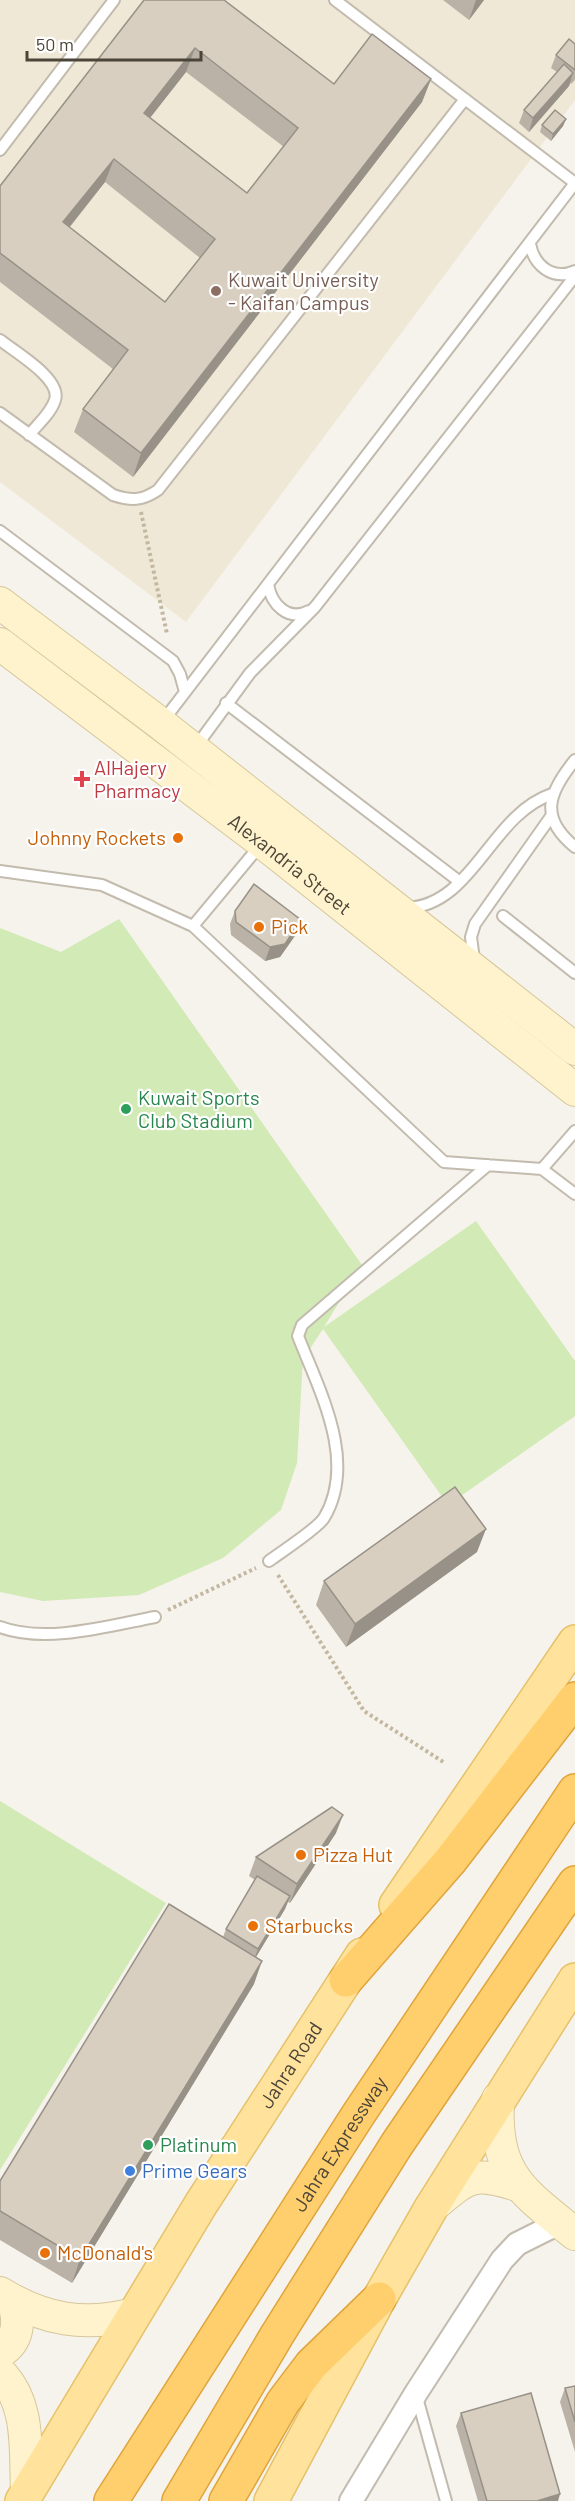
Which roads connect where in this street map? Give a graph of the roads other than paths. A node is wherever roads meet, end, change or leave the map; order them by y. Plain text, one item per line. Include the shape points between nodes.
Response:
1 (114, 0) edge
2 (335, 0) edge
3 (465, 99) junction
4 (0, 150) edge
5 (575, 183) edge
6 (530, 244) junction
7 (575, 271) edge
8 (575, 276) edge
9 (0, 340) edge
10 (0, 413) edge
11 (29, 435) junction
12 (0, 531) edge
13 (268, 584) junction
14 (0, 603) edge
15 (315, 607) junction
16 (0, 644) edge
17 (185, 692) junction
18 (226, 703) junction
19 (161, 724) junction
20 (141, 750) junction
21 (193, 750) junction
22 (575, 760) edge
23 (175, 776) junction
24 (552, 794) junction
25 (552, 815) junction
26 (262, 842) junction
27 (575, 847) edge
28 (0, 871) edge
29 (460, 882) junction
30 (395, 909) junction
31 (503, 916) dead end
32 (192, 926) junction
33 (575, 973) edge
34 (479, 975) junction
35 (575, 1048) edge
36 (575, 1090) edge
37 (575, 1131) edge
38 (488, 1165) junction
39 (542, 1169) junction
40 (575, 1194) edge
41 (269, 1561) road end
42 (155, 1617) road end
43 (0, 1627) edge
44 (575, 1642) edge
45 (575, 1699) edge
46 (575, 1791) edge
47 (575, 1883) edge
48 (346, 1980) junction
49 (575, 1980) edge
50 (498, 2099) junction
51 (517, 2185) junction
52 (431, 2208) junction
53 (570, 2224) edge
54 (6, 2297) edge
55 (379, 2298) junction
56 (135, 2314) junction
57 (0, 2352) edge
58 (0, 2373) edge
59 (416, 2393) junction
60 (24, 2497) edge
61 (111, 2501) edge
62 (179, 2501) edge
63 (226, 2501) edge
64 (271, 2501) edge
65 (351, 2501) edge
66 (446, 2501) edge

1 - 4 lane
2 - 3 lane
3 - 5 lane
3 - 11 lane via 158,490 139,500 113,495
5 - 6 lane
6 - 7 lane via 532,255 548,271
6 - 13 lane
8 - 15 lane
9 - 11 lane via 45,375 56,389 53,406
10 - 11 lane
12 - 17 lane via 173,661
13 - 15 lane via 269,595 284,611 306,613
13 - 17 lane
14 - 19 street, Alexandria Street
15 - 18 lane
16 - 20 street, Alexandria Street
17 - 19 lane
18 - 21 lane
18 - 29 lane
19 - 20 street
19 - 21 street, Alexandria Street
20 - 23 street, Alexandria Street
21 - 23 street
21 - 30 street, Alexandria Street
22 - 24 lane
23 - 26 street, Alexandria Street
24 - 25 lane
24 - 29 lane via 514,816
25 - 27 lane via 560,833
25 - 34 lane via 475,924 472,953
26 - 32 lane
26 - 36 street, Alexandria Street
28 - 32 lane via 102,885
29 - 30 lane via 432,904
30 - 34 street, Alexandria Street
31 - 33 lane
32 - 38 lane via 444,1162
34 - 35 street, Alexandria Street
37 - 39 lane
38 - 39 lane
38 - 41 lane via 302,1325 298,1336 327,1411 337,1454 335,1489 323,1519
39 - 40 lane
42 - 43 lane via 76,1632 13,1632
44 - 48 main road, Jahra Road
45 - 48 highway via 450,1860
46 - 61 highway, Jahra Expressway via 358,2115
47 - 62 highway via 397,2144
48 - 56 main road, Jahra Road
49 - 50 main road
50 - 51 street via 500,2144
50 - 52 main road
51 - 52 street via 482,2176 464,2180
51 - 53 street
52 - 55 main road
53 - 59 street via 517,2244 502,2260
54 - 56 street via 32,2311 72,2321 93,2322
54 - 57 street via 18,2313 18,2326 14,2338
55 - 63 highway via 310,2365 283,2402
55 - 64 main road
56 - 60 main road, Jahra Road
58 - 60 street via 21,2409
59 - 65 street
59 - 66 lane

